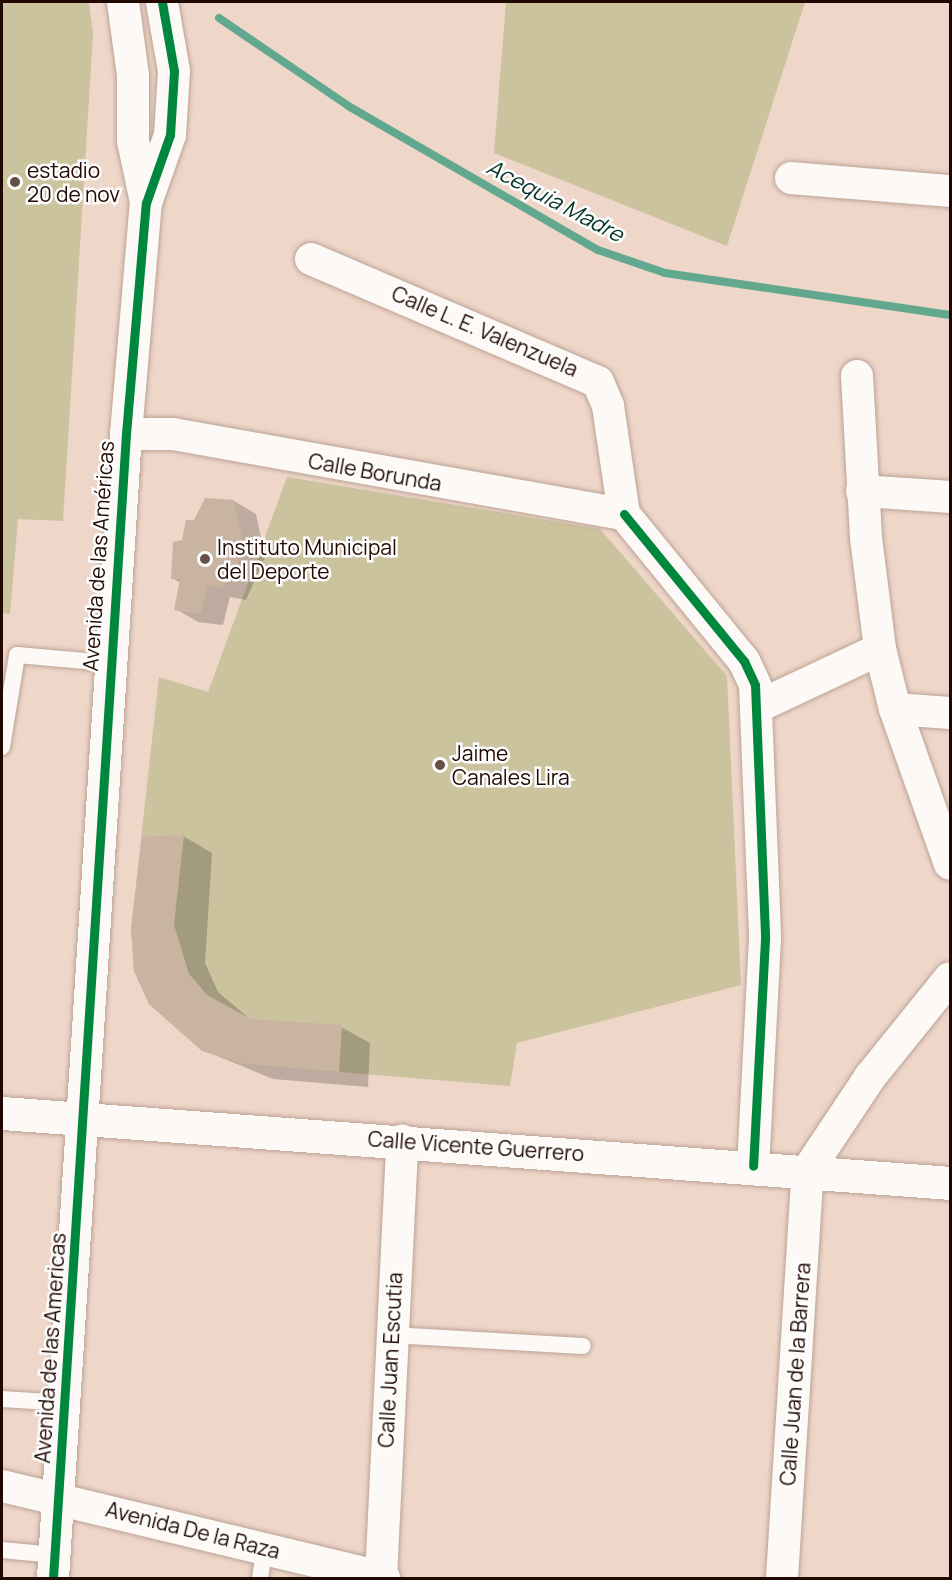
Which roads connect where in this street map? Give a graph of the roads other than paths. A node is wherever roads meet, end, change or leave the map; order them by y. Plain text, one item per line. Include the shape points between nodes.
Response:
1 (123, 2) edge
2 (162, 2) edge
3 (791, 178) dead end
4 (951, 191) edge
5 (147, 202) junction
6 (311, 259) dead end
7 (857, 376) dead end
8 (126, 434) junction
9 (862, 491) junction
10 (951, 496) edge
11 (624, 514) junction
12 (880, 649) junction
13 (108, 663) junction
14 (759, 706) junction
15 (895, 709) junction
16 (951, 713) edge
17 (2, 747) edge
18 (951, 864) edge
19 (946, 993) edge
20 (2, 1113) edge
21 (82, 1119) junction
22 (402, 1141) junction
23 (753, 1166) junction
24 (808, 1170) junction
25 (951, 1183) edge
26 (391, 1335) junction
27 (583, 1346) dead end
28 (2, 1400) edge
29 (65, 1403) junction
30 (2, 1486) edge
31 (58, 1496) junction
32 (265, 1548) junction
33 (2, 1550) edge
34 (54, 1567) edge
35 (260, 1578) edge
36 (382, 1578) edge
37 (782, 1578) edge

1 - 5 street, Avenida de las Américas via 133,75 133,141
2 - 5 street, Avenida de las Américas via 174,71 170,135
3 - 4 street
5 - 8 street, Avenida de las Américas
6 - 11 street, Calle L. E. Valenzuela via 598,382 608,406
7 - 9 street
8 - 11 street, Calle Borunda via 172,434
8 - 13 street, Avenida de las Américas
9 - 10 street
9 - 12 street
11 - 14 street via 744,661
12 - 14 street
12 - 15 street
13 - 17 lane via 17,655
13 - 21 street, Avenida de las Américas
14 - 23 street via 765,939
15 - 16 street
15 - 18 street
19 - 24 street via 870,1077
20 - 21 main road, Calle Vicente Guerrero
21 - 22 main road, Calle Vicente Guerrero
21 - 29 street, Avenida de las Americas
22 - 23 main road, Calle Vicente Guerrero
22 - 26 street, Calle Juan Escutia
23 - 24 main road, Calle Vicente Guerrero
24 - 25 main road, Calle Vicente Guerrero
24 - 37 street, Calle Juan de la Barrera
26 - 27 lane
26 - 36 street, Calle Juan Escutia
28 - 29 lane
29 - 31 street, Avenida de las Americas
30 - 31 street, Avenida De la Raza
31 - 32 street, Avenida De la Raza
31 - 34 street, Avenida de las Americas
32 - 35 lane
32 - 36 street, Avenida De la Raza
33 - 34 lane

